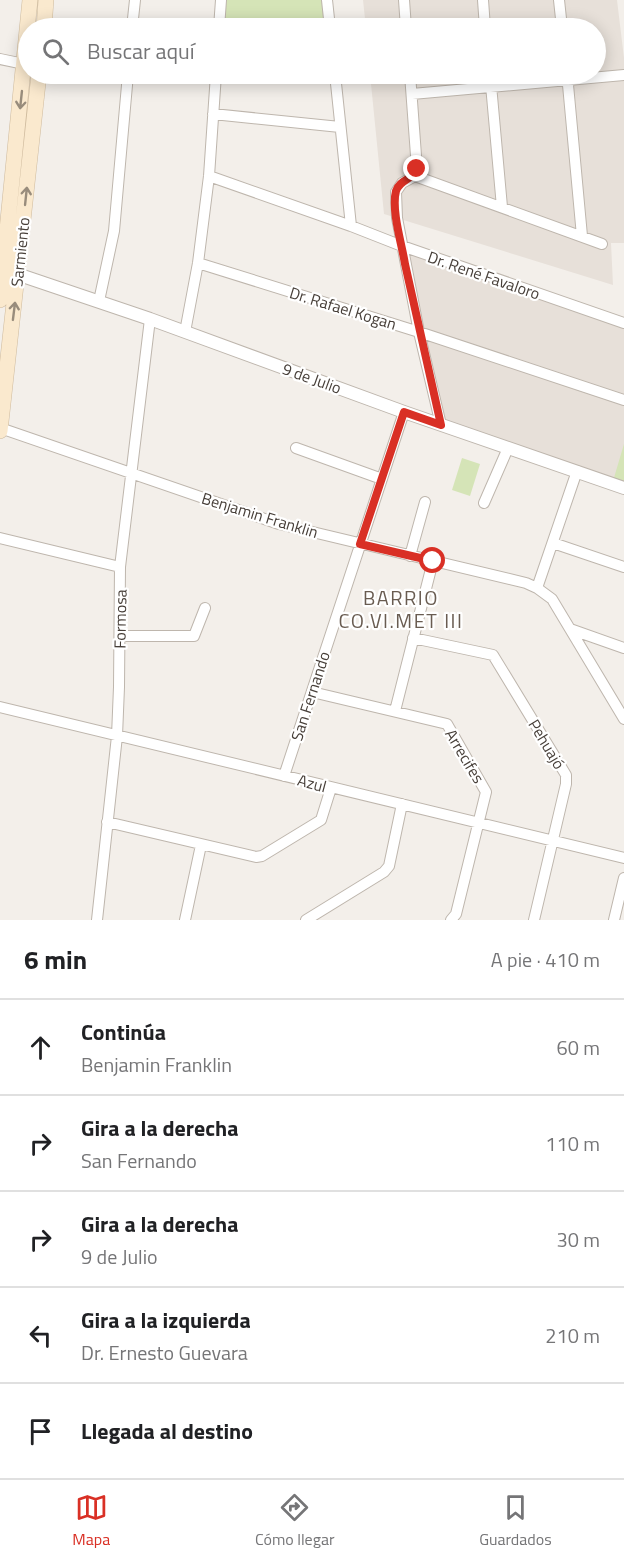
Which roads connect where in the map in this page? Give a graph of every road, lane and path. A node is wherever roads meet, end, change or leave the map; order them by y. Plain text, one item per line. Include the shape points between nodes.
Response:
1 (30, 0) edge
2 (46, 0) edge
3 (135, 0) edge
4 (221, 0) edge
5 (327, 0) edge
6 (404, 0) edge
7 (483, 0) edge
8 (559, 0) edge
9 (28, 18) edge
10 (45, 18) edge
11 (133, 18) edge
12 (220, 18) edge
13 (329, 18) edge
14 (405, 18) edge
15 (485, 18) edge
16 (561, 18) edge
17 (0, 59) edge
18 (18, 63) edge
19 (606, 75) edge
20 (624, 75) edge
21 (22, 84) edge
22 (37, 84) edge
23 (127, 84) edge
24 (215, 84) edge
25 (336, 84) edge
26 (411, 84) edge
27 (491, 84) edge
28 (512, 84) edge
29 (568, 84) edge
30 (491, 87) junction
31 (412, 94) junction
32 (213, 114) junction
33 (340, 128) junction
34 (209, 176) junction
35 (415, 176) junction
36 (502, 207) junction
37 (351, 226) junction
38 (582, 236) junction
39 (602, 244) dead end
40 (402, 246) junction
41 (198, 263) junction
42 (7, 271) edge
43 (0, 300) edge
44 (99, 302) junction
45 (150, 319) junction
46 (624, 323) edge
47 (184, 332) junction
48 (420, 332) junction
49 (624, 400) edge
50 (404, 412) junction
51 (441, 425) junction
52 (0, 429) edge
53 (296, 448) dead end
54 (508, 448) junction
55 (577, 471) junction
56 (133, 474) junction
57 (382, 479) junction
58 (624, 488) edge
59 (425, 502) dead end
60 (484, 503) dead end
61 (0, 538) edge
62 (553, 543) junction
63 (360, 544) junction
64 (410, 556) junction
65 (433, 561) junction
66 (120, 567) junction
67 (624, 567) edge
68 (537, 588) junction
69 (205, 608) dead end
70 (570, 629) junction
71 (120, 636) junction
72 (413, 638) junction
73 (624, 648) edge
74 (312, 692) junction
75 (0, 707) edge
76 (395, 711) junction
77 (624, 719) edge
78 (117, 736) junction
79 (285, 776) junction
80 (331, 788) junction
81 (402, 804) junction
82 (107, 822) junction
83 (479, 823) junction
84 (553, 841) junction
85 (201, 845) junction
86 (624, 858) edge
87 (624, 878) edge
88 (188, 919) edge
89 (97, 920) edge
90 (306, 920) edge
91 (451, 920) edge
92 (534, 920) edge
93 (614, 920) edge

1 - 9 main road, Sarmiento
2 - 10 main road
3 - 11 street
4 - 12 street
5 - 13 street
6 - 14 street
7 - 15 street
8 - 16 street
17 - 18 street
19 - 20 street
21 -> 42 main road, Sarmiento
42 -> 22 main road, Sarmiento
23 - 44 street via 114,231
24 - 32 street
25 - 33 street
26 - 31 street
27 - 30 street
28 - 30 street
29 - 38 street
30 - 31 street
30 - 36 street
31 - 35 street
32 - 33 street
32 - 34 street
33 - 37 street
34 - 37 street, Dr. René Favaloro
34 - 41 street
35 - 36 street
35 - 40 street via 402,183 396,192
36 - 38 street
37 - 40 street, Dr. René Favaloro
38 - 39 street
40 - 46 street, Dr. René Favaloro
40 - 48 street
41 - 47 street
41 - 48 street, Dr. Rafael Kogan
42 - 43 main road, Sarmiento
42 - 44 street, 9 de Julio
52 -> 42 main road, Sarmiento
44 - 45 street, 9 de Julio
45 - 47 street, 9 de Julio
45 - 56 street, Formosa
47 - 50 street, 9 de Julio
48 - 49 street, Dr. Rafael Kogan
48 - 51 street
50 - 51 street, 9 de Julio
50 - 57 street, San Fernando
51 - 54 street, 9 de Julio
52 - 56 street, Benjamin Franklin
53 - 57 street
54 - 55 street, 9 de Julio
54 - 60 street
55 - 58 street, 9 de Julio
55 - 62 street
56 - 63 street, Benjamin Franklin via 279,524
56 - 66 street, Formosa
57 - 63 street, San Fernando
59 - 64 street
61 - 66 street
62 - 67 street
62 - 68 street
63 - 64 street, Benjamin Franklin
63 - 74 street, San Fernando
64 - 65 street, Benjamin Franklin
65 - 68 street, Benjamin Franklin
65 - 72 street
66 - 71 street, Formosa
68 - 70 street via 552,599
69 - 71 street via 194,636
70 - 73 street
70 - 77 street
71 - 78 street, Formosa
72 - 76 street
72 - 84 street, Pehuajó via 493,656 498,661 566,775
74 - 76 street, Arrecifes
74 - 79 street, San Fernando
75 - 78 street, Azul
76 - 83 street, Arrecifes via 447,724 486,792
78 - 79 street, Azul
78 - 82 street, Formosa
79 - 80 street, Azul
80 - 81 street, Azul
80 - 85 street via 321,820 262,856
81 - 83 street, Azul
81 - 90 street via 389,866
82 - 85 street
82 - 89 street, Formosa
83 - 84 street, Azul
83 - 91 street, Arrecifes via 456,914
84 - 86 street, Azul
84 - 92 street, Pehuajó
85 - 88 street
87 - 93 street

